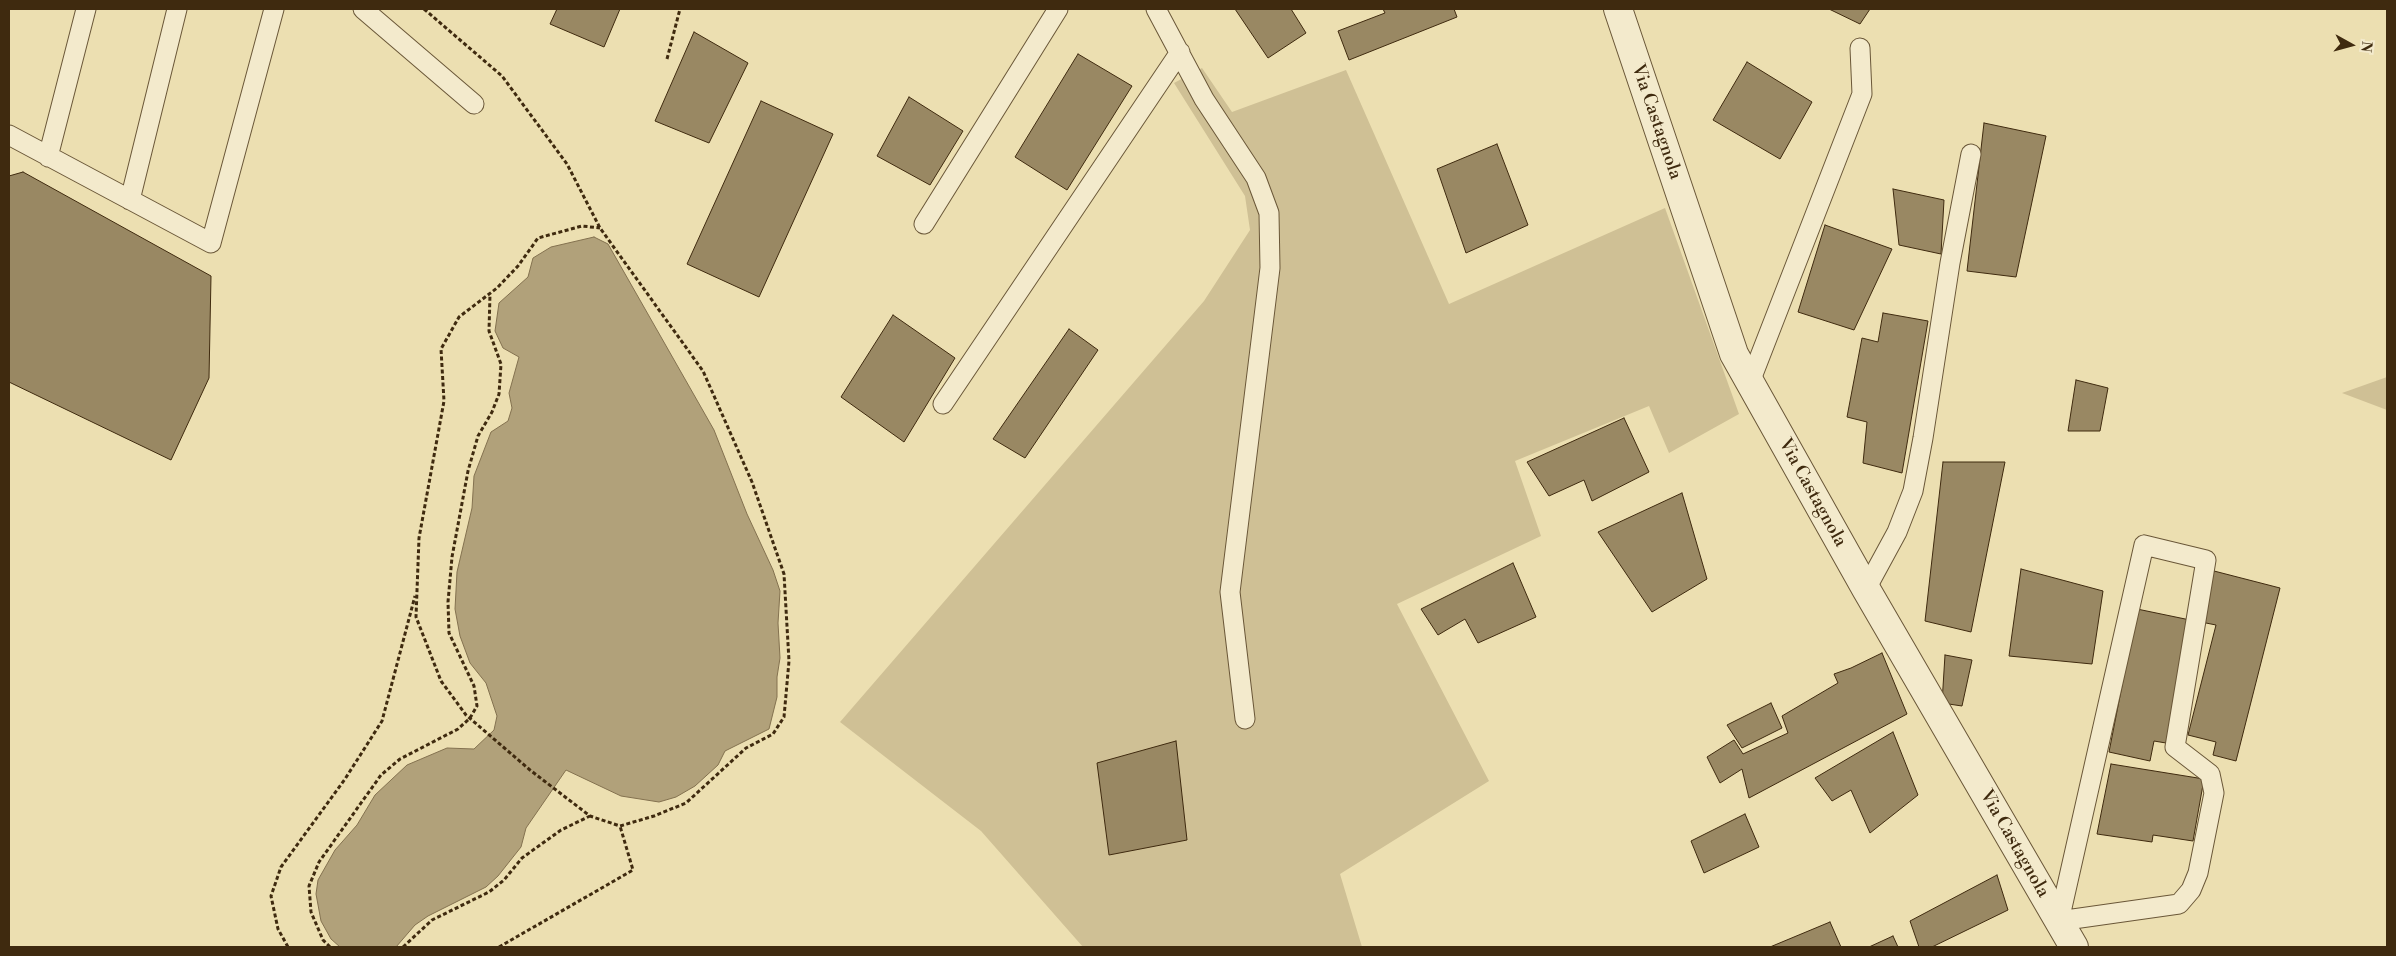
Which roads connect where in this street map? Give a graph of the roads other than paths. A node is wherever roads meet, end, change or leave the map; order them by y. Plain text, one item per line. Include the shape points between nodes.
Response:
1 (86, 9) edge
2 (177, 9) edge
3 (274, 9) edge
4 (363, 9) edge
5 (1058, 9) edge
6 (1156, 9) edge
7 (1618, 9) edge
8 (1860, 48) dead end
9 (1180, 52) junction
10 (474, 104) dead end
11 (9, 135) edge
12 (1971, 154) dead end
13 (48, 157) junction
14 (130, 200) junction
15 (924, 224) dead end
16 (1750, 382) junction
17 (943, 404) dead end
18 (1866, 589) junction
19 (1245, 719) dead end
20 (2059, 922) junction
21 (2074, 947) edge

1 - 13 lane
2 - 14 lane
3 - 14 lane via 211,243
4 - 10 lane
5 - 15 lane
6 - 9 lane
7 - 16 street, Via Castagnola via 1734,354
8 - 16 lane via 1862,94
9 - 17 lane
9 - 19 lane via 1204,99 1256,178 1269,213 1270,268 1230,592
11 - 13 lane
12 - 18 lane via 1913,491 1897,532
13 - 14 lane
16 - 18 street, Via Castagnola
18 - 20 street, Via Castagnola
20 - 20 lane via 2144,545 2206,560 2175,747 2210,774 2214,792 2198,873 2191,890 2179,904
20 - 21 street, Via Castagnola

